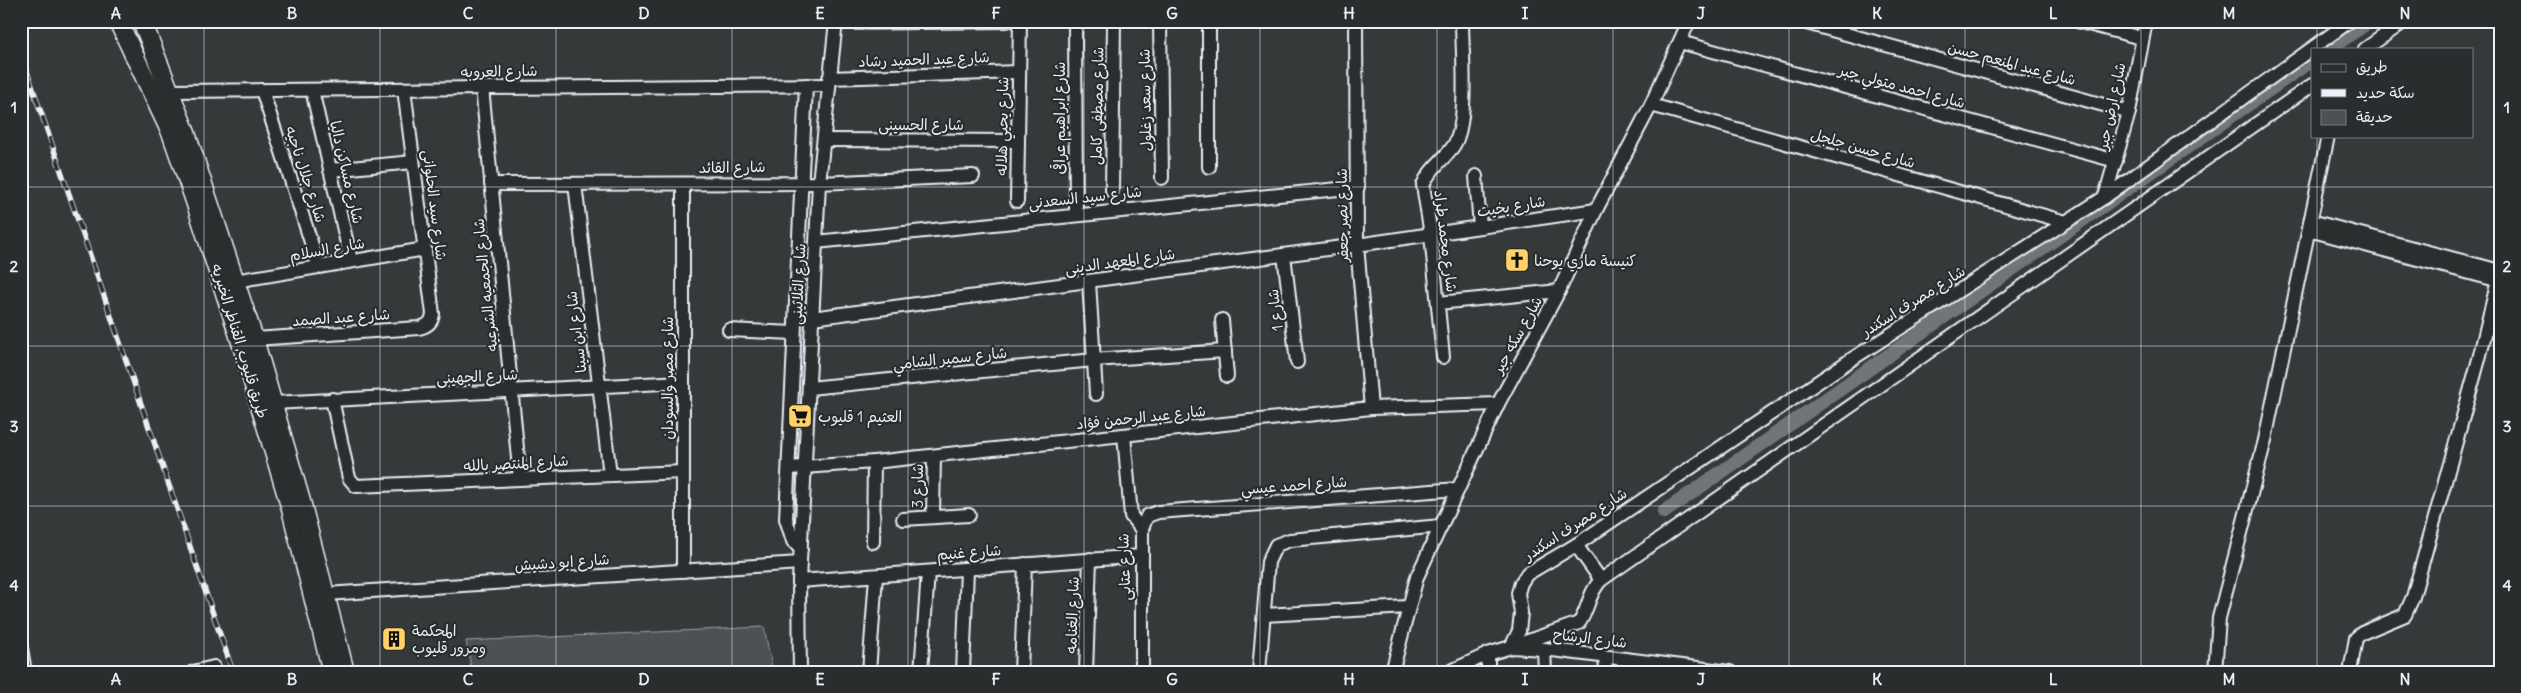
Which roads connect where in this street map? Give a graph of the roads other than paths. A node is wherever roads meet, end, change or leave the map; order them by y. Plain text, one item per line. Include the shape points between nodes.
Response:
1 (118, 21) edge
2 (142, 21) edge
3 (1007, 21) edge
4 (1020, 21) edge
5 (1075, 21) edge
6 (1114, 21) edge
7 (1160, 21) edge
8 (1210, 21) edge
9 (1356, 21) edge
10 (1462, 21) edge
11 (1689, 21) edge
12 (1799, 21) edge
13 (2077, 21) edge
14 (2146, 21) edge
15 (2350, 21) edge
16 (2405, 21) edge
17 (836, 22) edge
18 (2141, 38) junction
19 (1680, 42) junction
20 (2312, 48) edge
21 (2366, 48) edge
22 (2311, 49) edge
23 (1019, 72) junction
24 (829, 81) junction
25 (806, 85) junction
26 (2311, 86) edge
27 (482, 87) junction
28 (404, 89) junction
29 (262, 90) junction
30 (312, 90) junction
31 (170, 91) junction
32 (1651, 105) junction
33 (2129, 112) junction
34 (2328, 138) edge
35 (824, 140) junction
36 (1018, 141) junction
37 (2116, 161) junction
38 (413, 162) junction
39 (1209, 167) dead end
40 (330, 170) junction
41 (972, 176) dead end
42 (1476, 176) dead end
43 (1162, 178) dead end
44 (801, 182) junction
45 (820, 182) junction
46 (491, 184) junction
47 (575, 184) junction
48 (683, 185) junction
49 (1358, 187) junction
50 (1112, 191) dead end
51 (2105, 197) junction
52 (1017, 201) dead end
53 (1596, 210) junction
54 (1076, 214) junction
55 (2066, 222) junction
56 (2310, 226) junction
57 (1480, 227) junction
58 (1431, 234) junction
59 (816, 242) junction
60 (1356, 245) junction
61 (425, 249) junction
62 (1284, 255) junction
63 (351, 261) junction
64 (319, 267) junction
65 (2499, 276) edge
66 (235, 281) junction
67 (1089, 282) junction
68 (1559, 291) junction
69 (1438, 303) junction
70 (812, 318) junction
71 (1222, 320) dead end
72 (429, 323) joint
73 (729, 330) dead end
74 (794, 333) junction
75 (254, 339) junction
76 (1225, 352) junction
77 (1443, 356) dead end
78 (1094, 360) junction
79 (1297, 362) dead end
80 (1228, 376) dead end
81 (683, 382) junction
82 (599, 386) junction
83 (809, 388) junction
84 (511, 390) junction
85 (1096, 394) dead end
86 (332, 399) junction
87 (273, 403) junction
88 (1498, 404) junction
89 (1371, 408) junction
90 (1124, 435) junction
91 (934, 456) junction
92 (874, 462) junction
93 (805, 467) junction
94 (789, 468) junction
95 (683, 472) junction
96 (610, 475) junction
97 (520, 479) junction
98 (1458, 489) junction
99 (969, 515) dead end
100 (933, 517) junction
101 (903, 519) dead end
102 (1442, 526) junction
103 (1142, 529) junction
104 (873, 542) dead end
105 (1576, 544) junction
106 (801, 549) junction
107 (1142, 556) junction
108 (1090, 560) junction
109 (800, 563) junction
110 (1025, 564) junction
111 (967, 570) junction
112 (683, 571) junction
113 (928, 572) junction
114 (876, 576) junction
115 (1601, 580) junction
116 (800, 582) junction
117 (326, 594) junction
118 (1408, 607) junction
119 (1264, 615) junction
120 (1511, 647) junction
121 (21, 648) edge
122 (1544, 649) junction
123 (1488, 654) junction
124 (1605, 657) junction
125 (2351, 666) dead end
126 (214, 667) dead end
127 (1670, 668) edge
128 (1706, 670) edge
129 (25, 672) edge
130 (193, 672) edge
131 (332, 672) edge
132 (345, 672) edge
133 (800, 672) edge
134 (869, 672) edge
135 (921, 672) edge
136 (963, 672) edge
137 (1021, 672) edge
138 (1086, 672) edge
139 (1142, 672) edge
140 (1259, 672) edge
141 (1392, 672) edge
142 (1449, 672) edge
143 (1488, 672) edge
144 (1545, 672) edge
145 (1606, 672) edge
146 (1730, 672) edge
147 (2214, 672) edge

1 - 131 main road, طريق قليوب, القناطر الخيريه via 172,136 214,257 291,509
2 - 31 main road, طريق قليوب, القناطر الخيريه
3 - 17 street
4 - 23 street, شارع يحيي هلاله
5 - 54 street, شارع ابراهيم عراقى
6 - 50 street, شارع مصطفى كامل
7 - 43 street, شارع سعد زغلول
8 - 39 street
9 - 49 street, شارع نصر جعفر
10 - 58 street, شارع محمد طراد via 1462,117 1459,133 1454,145 1426,177 1423,185
11 - 19 street, شارع سكه جير
12 - 33 street, شارع عبد المنعم حسن
13 - 18 street
14 - 18 street, شارع ارض جبر
15 - 20 street, شارع مصرف اسكندر
16 - 21 street
17 - 24 street, شارع الثلاثينى
18 - 33 street, شارع ارض جبر
19 - 32 street, شارع سكه جير
19 - 37 street, شارع احمد متولي جبر
22 - 51 street, شارع مصرف اسكندر
23 - 24 street, شارع عبد الحميد رشاد
23 - 36 street, شارع يحيي هلاله
24 - 25 street, شارع العروبه
24 - 35 street, شارع الثلاثينى
25 - 27 street, شارع العروبه
25 - 44 street, شارع الثلاثينى
26 - 115 street
27 - 28 street, شارع العروبه
27 - 46 street, شارع الجمعيه الشرعيه
28 - 30 street, شارع العروبه
28 - 38 street, شارع سيد الحلوانى
29 - 30 street, شارع العروبه
29 - 31 street, شارع العروبه
29 - 64 street, شارع جلال ناجيه
30 - 40 street, شارع مساكن داليا
31 - 66 main road, طريق قليوب, القناطر الخيريه
32 - 53 street, شارع سكه جير
32 - 55 street, شارع حسن جلجل
33 - 37 street, شارع ارض جبر
34 - 56 street
35 - 36 street, شارع الحسينى
35 - 45 street, شارع الثلاثينى
36 - 52 street, شارع يحيي هلاله
37 - 51 street, شارع ارض جبر
38 - 40 street
38 - 61 street, شارع سيد الحلوانى
40 - 63 street, شارع مساكن داليا
41 - 45 street, شارع القائد
42 - 57 street
44 - 45 street, شارع القائد
44 - 48 street, شارع القائد
44 - 74 street, شارع الثلاثينى
45 - 59 street, شارع الثلاثينى
46 - 47 street, شارع القائد
46 - 84 street, شارع الجمعيه الشرعيه
47 - 48 street, شارع القائد
47 - 82 street, شارع ابن سينا
48 - 81 street, شارع مصر والسودان
49 - 54 street, شارع سيد السعدنى
49 - 60 street, شارع نصر جعفر
51 - 55 street, شارع مصرف اسكندر
53 - 57 street, شارع بخيت
53 - 68 street, شارع سكه جير
54 - 59 street, شارع سيد السعدنى
55 - 105 street, شارع مصرف اسكندر via 1852,359
56 - 65 street
56 - 147 street via 2265,440 2219,618
57 - 58 street, شارع بخيت
58 - 60 street, شارع المعهد الدينى
58 - 69 street, شارع محمد طراد
59 - 70 street, شارع الثلاثينى
60 - 62 street, شارع المعهد الدينى
60 - 89 street, شارع نصر جعفر
61 - 63 street, شارع السلام
61 - 72 street, شارع سيد الحلوانى via 434,314
62 - 67 street, شارع المعهد الدينى
62 - 79 street, شارع 1
63 - 64 street, شارع السلام
64 - 66 street, شارع السلام
65 - 125 street via 2413,597 2405,615 2356,638
66 - 75 main road, طريق قليوب, القناطر الخيريه
67 - 70 street, شارع المعهد الدينى
67 - 78 street
68 - 69 street
68 - 88 street, شارع سكه جير
69 - 77 street, شارع محمد طراد
70 - 83 street, شارع الثلاثينى
71 - 76 street
72 - 75 street, شارع عبد الصمد via 419,328
73 - 74 street
74 - 94 street, شارع الثلاثينى
75 - 87 main road, طريق قليوب, القناطر الخيريه
76 - 78 street, شارع سمير الشامي
76 - 80 street
78 - 83 street, شارع سمير الشامي
78 - 85 street
81 - 82 street, شارع الجهينى
81 - 95 street, شارع مصر والسودان
82 - 84 street, شارع الجهينى
82 - 96 street, شارع ابن سينا
83 - 93 street, شارع الثلاثينى
84 - 86 street, شارع الجهينى
84 - 97 street, شارع الجمعيه الشرعيه
86 - 87 street, شارع الجهينى
86 - 97 street, شارع المنتصر بالله via 352,484
87 - 117 main road, طريق قليوب, القناطر الخيريه
88 - 89 street, شارع عبد الرحمن فؤاد
88 - 98 street, شارع سكه جير
89 - 90 street, شارع عبد الرحمن فؤاد
90 - 91 street, شارع عبد الرحمن فؤاد
90 - 103 street, شارع عتابى via 1132,517
91 - 92 street, شارع عبد الرحمن فؤاد
91 - 100 street, شارع 3
92 - 93 street, شارع عبد الرحمن فؤاد
92 - 104 street
93 - 94 street, شارع عبد الرحمن فؤاد
93 - 106 street, شارع الثلاثينى
94 - 106 street, شارع الثلاثينى via 786,519 793,541
95 - 96 street, شارع المنتصر بالله
95 - 112 street, شارع مصر والسودان
96 - 97 street, شارع المنتصر بالله
98 - 102 street, شارع سكه جير
98 - 103 street, شارع احمد عيسي via 1158,512 1146,518
99 - 100 street, شارع 3
100 - 101 street, شارع 3
102 - 118 street, شارع سكه جير via 1417,576
102 - 119 street via 1290,540 1276,545 1268,562
103 - 107 street, شارع عتابى
105 - 115 street
105 - 120 street, شارع مصرف اسكندر via 1535,568 1521,583 1518,593 1521,622
106 - 109 street, شارع الثلاثينى
107 - 108 street, شارع غنيم
107 - 139 street, شارع عتابى
108 - 110 street, شارع غنيم
108 - 138 street, شارع الغنامه
109 - 112 street, شارع ابو دشيش
109 - 116 street, شارع الثلاثينى
110 - 111 street, شارع غنيم
110 - 137 street
111 - 113 street, شارع غنيم
111 - 136 street
112 - 117 street, شارع ابو دشيش
113 - 114 street, شارع غنيم
113 - 135 street
114 - 116 street, شارع غنيم
114 - 134 street
115 - 120 street via 1589,594 1579,623
116 - 133 street, شارع الثلاثينى
117 - 132 main road, طريق قليوب, القناطر الخيريه
118 - 119 street
118 - 141 street, شارع سكه جير
119 - 140 street
120 - 122 street, شارع الرشاح
120 - 123 street, شارع الرشاح
121 - 129 street
122 - 124 street, شارع الرشاح
122 - 144 street
123 - 142 street, شارع الرشاح
123 - 143 street
124 - 127 street, شارع الرشاح
124 - 145 street
126 - 130 street
127 - 128 street, شارع الرشاح
128 - 146 street, شارع الرشاح

